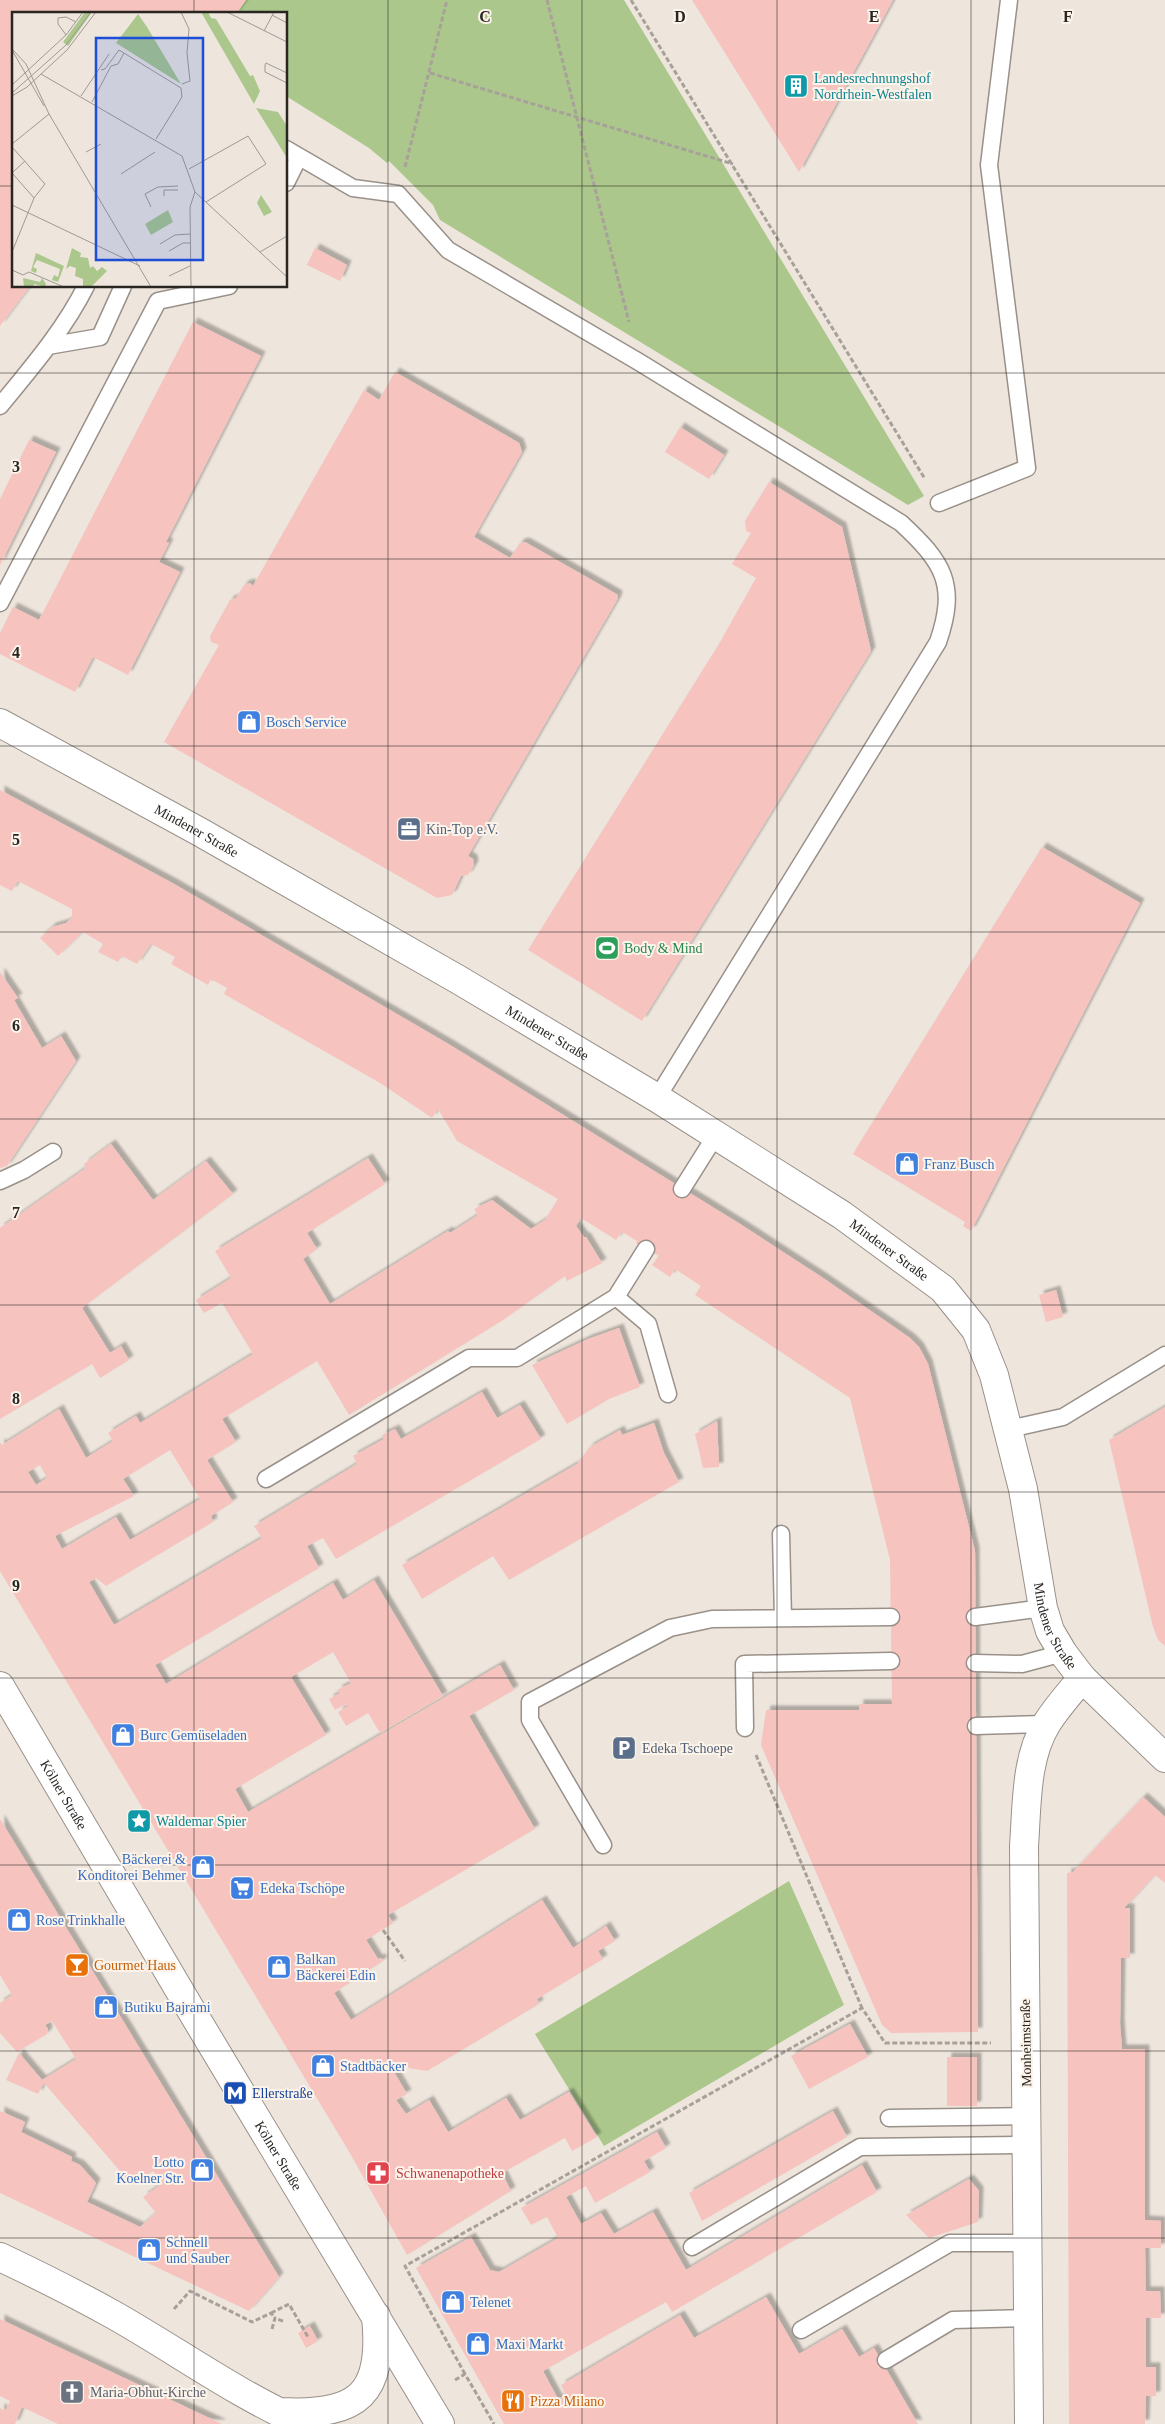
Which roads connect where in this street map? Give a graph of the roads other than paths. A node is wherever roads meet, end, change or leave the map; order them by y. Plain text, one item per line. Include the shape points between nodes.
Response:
1 (1009, 0) edge
2 (293, 153) edge
3 (288, 174) edge
4 (85, 288) edge
5 (122, 288) edge
6 (220, 288) edge
7 (48, 346) junction
8 (0, 406) edge
9 (939, 503) road end
10 (0, 603) edge
11 (0, 722) edge
12 (657, 1098) junction
13 (716, 1135) junction
14 (53, 1152) dead end
15 (0, 1181) edge
16 (682, 1189) dead end
17 (646, 1249) dead end
18 (616, 1297) junction
19 (1165, 1355) edge
20 (668, 1394) dead end
21 (1009, 1429) junction
22 (266, 1480) dead end
23 (781, 1534) dead end
24 (1042, 1608) junction
25 (891, 1617) dead end
26 (975, 1617) dead end
27 (783, 1618) junction
28 (1063, 1653) junction
29 (891, 1661) dead end
30 (975, 1663) dead end
31 (1082, 1678) junction
32 (0, 1686) edge
33 (1046, 1724) junction
34 (976, 1726) dead end
35 (745, 1728) road end
36 (1165, 1758) edge
37 (603, 1845) dead end
38 (1027, 2116) junction
39 (889, 2118) dead end
40 (1027, 2145) junction
41 (1029, 2243) junction
42 (692, 2248) dead end
43 (0, 2257) edge
44 (376, 2316) junction
45 (1029, 2318) junction
46 (800, 2330) dead end
47 (886, 2360) dead end
48 (277, 2412) junction
49 (304, 2424) edge
50 (440, 2424) edge
51 (1029, 2424) edge

1 - 9 lane via 989,165 1027,468
2 - 3 lane
2 - 12 lane via 354,188 398,194 448,250 639,362 900,523 928,548 945,580 948,604 938,642
4 - 7 lane
5 - 7 lane via 100,337
6 - 10 lane via 158,301
7 - 8 lane
11 - 12 street, Mindener Straße via 459,980
12 - 13 street, Mindener Straße
13 - 16 lane
13 - 21 street, Mindener Straße via 842,1214 943,1290 976,1330 994,1375
14 - 15 lane
17 - 18 lane
18 - 20 lane via 648,1324
18 - 22 lane via 517,1358 469,1358
19 - 21 lane via 1063,1417
21 - 24 street, Mindener Straße via 1023,1490
23 - 27 lane
24 - 26 lane
24 - 28 street, Mindener Straße
25 - 27 lane
27 - 37 lane via 712,1619 670,1628 530,1702 530,1720
28 - 30 lane via 1022,1664
28 - 31 street, Mindener Straße
29 - 35 lane via 744,1664
31 - 33 street, Monheimstraße
31 - 36 street, Mindener Straße
32 - 44 street, Kölner Straße
33 - 34 lane
33 - 38 street, Monheimstraße via 1036,1746 1026,1820
38 - 39 lane
38 - 40 street, Monheimstraße
40 - 41 street, Monheimstraße
40 - 42 lane via 860,2147
41 - 45 street, Monheimstraße
41 - 46 lane via 950,2244
43 - 48 street via 113,2314
44 - 48 street, Kölner Straße via 379,2345 374,2373 367,2389 356,2401 338,2409
44 - 50 street, Kölner Straße
45 - 47 lane via 953,2320
45 - 51 street, Monheimstraße
48 - 49 street

